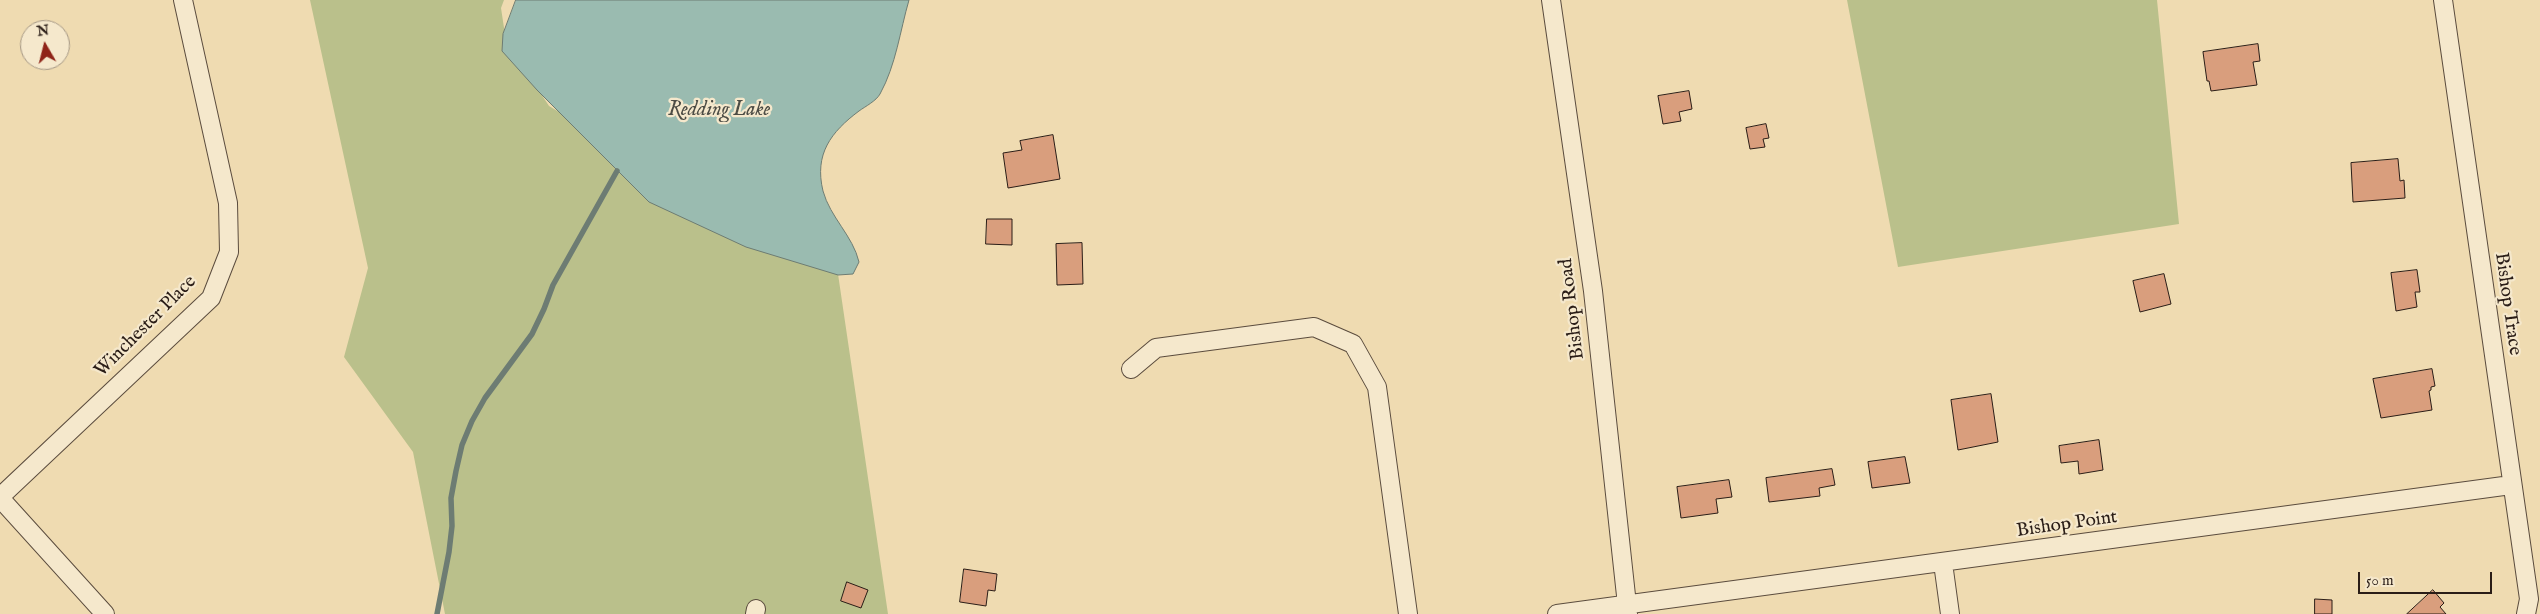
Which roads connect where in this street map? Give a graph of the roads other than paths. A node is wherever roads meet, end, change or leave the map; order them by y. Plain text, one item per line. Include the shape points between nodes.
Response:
1 (183, 0) edge
2 (1551, 0) edge
3 (2443, 0) edge
4 (1131, 369) dead end
5 (2511, 485) junction
6 (0, 497) edge
7 (1943, 563) junction
8 (1628, 610) edge
9 (105, 614) edge
10 (1408, 614) edge
11 (1557, 614) edge
12 (1950, 614) edge
13 (2526, 614) edge

1 - 6 street, Winchester Place via 228,204 229,252 211,298
2 - 8 street, Bishop Road via 1593,291
3 - 5 street, Bishop Trace
4 - 10 street via 1156,348 1314,327 1352,344 1377,387
5 - 7 street, Bishop Point
5 - 13 street, Bishop Trace via 2528,599
6 - 9 street
7 - 8 street, Bishop Point
7 - 12 street
8 - 11 street, Bishop Point

